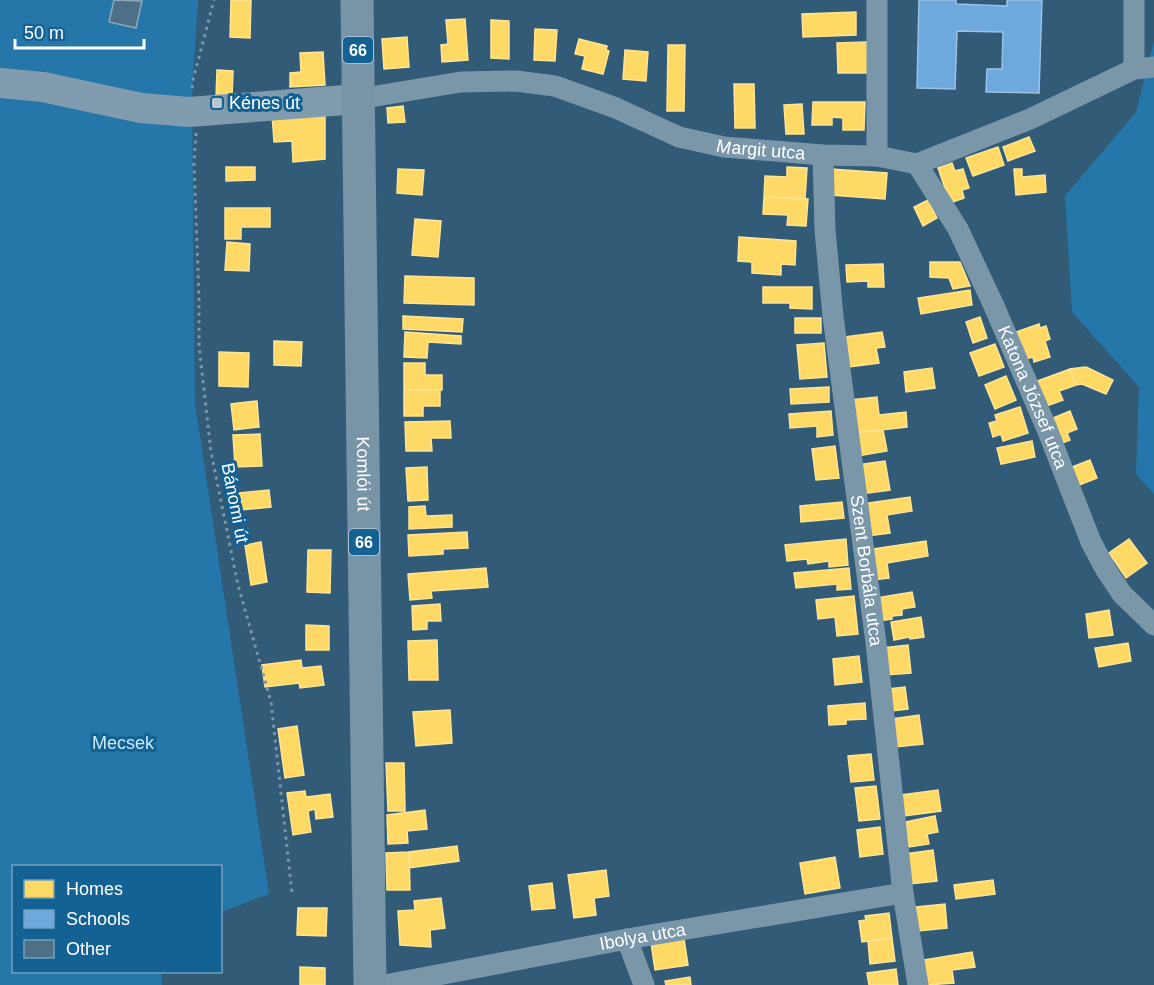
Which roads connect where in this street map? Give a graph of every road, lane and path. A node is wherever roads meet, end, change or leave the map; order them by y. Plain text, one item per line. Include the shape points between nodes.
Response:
1 (214, 0) edge
2 (357, 0) edge
3 (876, 0) edge
4 (1134, 0) edge
5 (1144, 68) edge
6 (0, 83) edge
7 (358, 99) junction
8 (193, 112) junction
9 (823, 155) junction
10 (877, 156) junction
11 (917, 164) junction
12 (1154, 625) edge
13 (292, 893) dead end
14 (903, 893) junction
15 (627, 939) junction
16 (370, 985) edge
17 (385, 985) edge
18 (644, 985) edge
19 (918, 985) edge

1 - 8 path, Bánomi út via 193,80
2 - 7 main road, Komlói út / 66
3 - 10 street
4 - 5 street
5 - 11 street
6 - 8 street via 43,87 141,108
7 - 8 street
7 - 9 street, Margit utca via 461,82 516,81 555,86 679,136 724,147
7 - 16 main road, Komlói út / 66
8 - 13 path, Bánomi út via 199,346 211,452 238,585 271,702
9 - 10 street, Margit utca
9 - 14 street, Szent Borbála utca via 833,316 876,643
10 - 11 street, Margit utca
11 - 12 street, Katona József utca via 958,229 994,306 1091,542 1122,594
14 - 15 street, Ibolya utca
14 - 19 street, Szent Borbála utca
15 - 17 street, Ibolya utca
15 - 18 street

